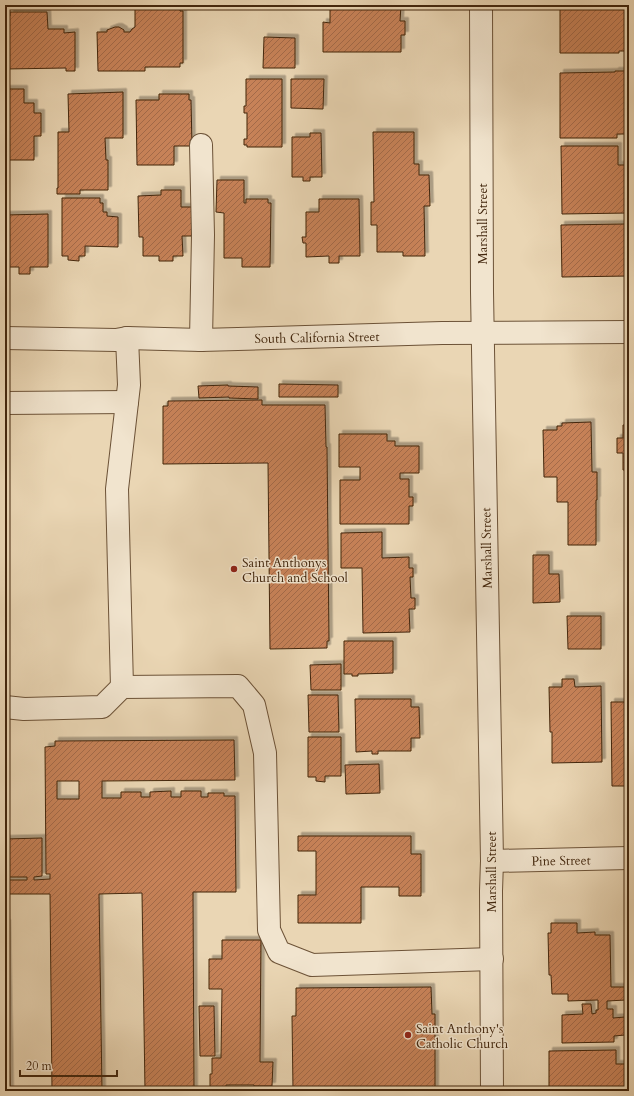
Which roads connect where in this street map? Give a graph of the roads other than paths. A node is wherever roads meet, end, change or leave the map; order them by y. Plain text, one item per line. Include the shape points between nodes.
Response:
1 (481, 5) edge
2 (201, 145) dead end
3 (629, 332) edge
4 (483, 333) junction
5 (5, 338) edge
6 (127, 338) junction
7 (201, 340) junction
8 (127, 402) junction
9 (5, 403) edge
10 (122, 687) junction
11 (5, 707) edge
12 (629, 858) edge
13 (492, 860) junction
14 (492, 959) junction
15 (492, 1091) edge

1 - 4 street, Marshall Street
2 - 7 street
3 - 4 street, South California Street
4 - 7 street, South California Street
4 - 13 street, Marshall Street
5 - 6 street, South California Street
6 - 7 street, South California Street
6 - 8 street
8 - 9 street
8 - 10 street via 117,489
10 - 11 street via 102,707
10 - 14 street via 238,686 254,705 265,753 269,930 279,952 312,965
12 - 13 street, Pine Street
13 - 14 street, Marshall Street
14 - 15 street, Marshall Street

